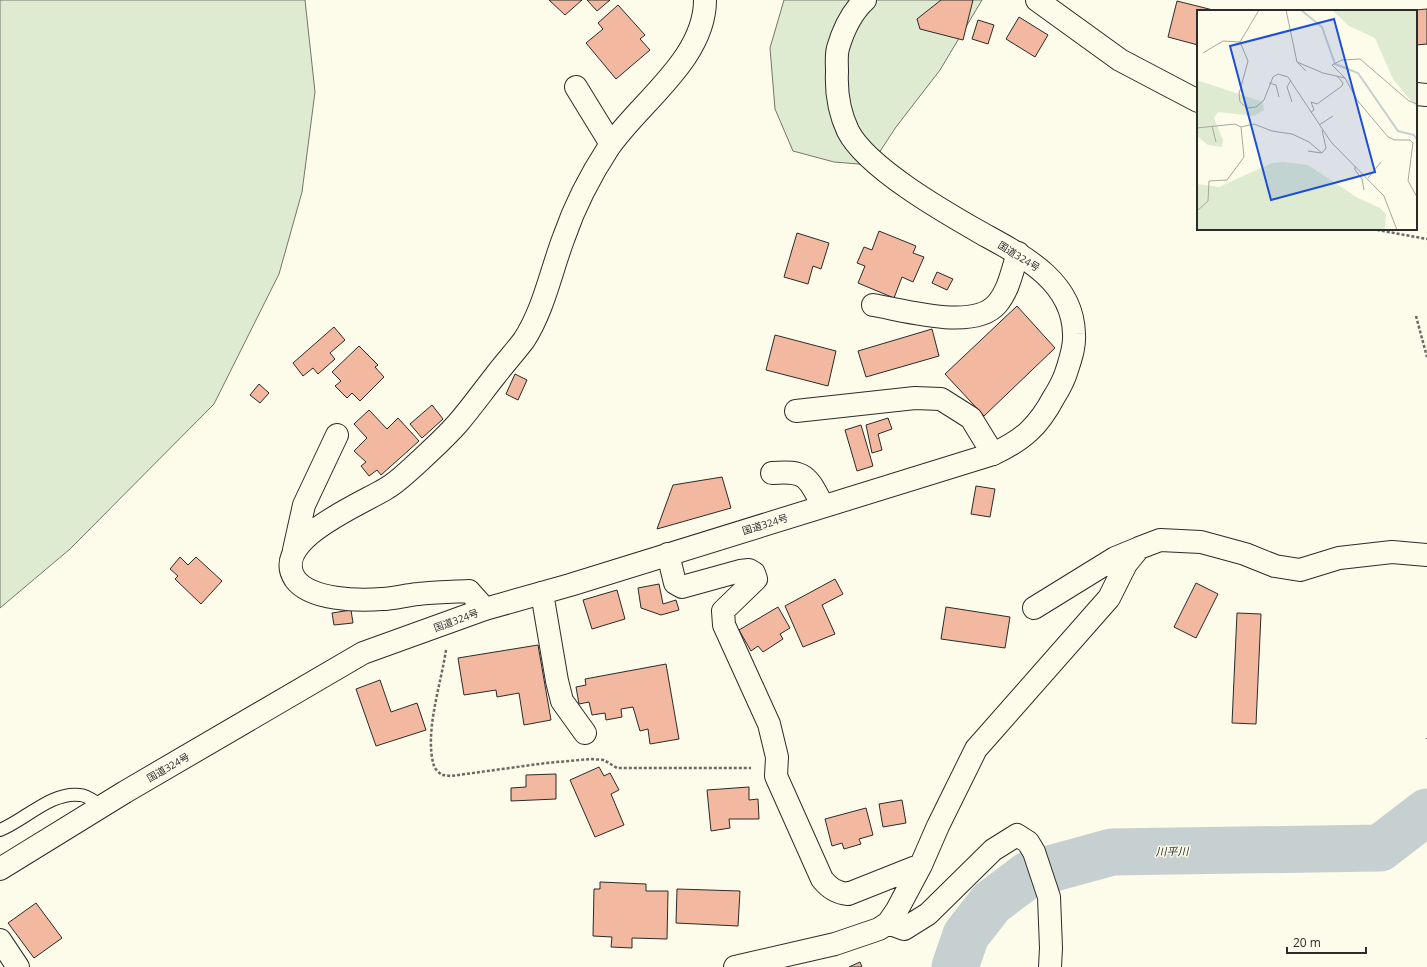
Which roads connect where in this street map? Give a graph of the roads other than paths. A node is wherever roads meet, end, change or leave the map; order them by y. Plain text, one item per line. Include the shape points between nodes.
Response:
1 (705, 0) edge
2 (865, 0) edge
3 (1037, 0) edge
4 (576, 87) dead end
5 (1417, 94) edge
6 (1427, 95) edge
7 (1197, 100) edge
8 (611, 144) junction
9 (1018, 253) junction
10 (873, 305) dead end
11 (796, 411) dead end
12 (337, 435) dead end
13 (993, 454) junction
14 (772, 472) dead end
15 (823, 506) junction
16 (1139, 548) junction
17 (294, 550) junction
18 (668, 554) junction
19 (1427, 555) edge
20 (542, 593) junction
21 (1034, 608) dead end
22 (485, 609) junction
23 (585, 733) dead end
24 (102, 806) junction
25 (0, 830) edge
26 (921, 865) junction
27 (0, 869) edge
28 (888, 923) junction
29 (0, 940) edge
30 (18, 967) edge
31 (735, 967) edge
32 (1050, 967) edge

1 - 8 main road via 705,12 700,28 688,51
2 - 9 main road, 国道324号 via 857,7 838,48 836,90 849,132 887,174
3 - 7 main road via 1120,60
4 - 8 main road
5 - 6 main road
8 - 17 main road via 578,200 539,310 524,339 458,423 412,468 390,487 303,539
9 - 10 main road via 1006,290 996,305 982,315 953,318
9 - 13 main road, 国道324号 via 1045,272 1066,301 1074,334 1073,350 1064,380 1038,424 1012,445
11 - 13 main road via 915,398 941,399 971,418
12 - 17 main road via 304,505
13 - 15 main road, 国道324号
14 - 15 main road via 791,471 801,474 812,484
15 - 18 main road, 国道324号
16 - 19 main road via 1160,540 1201,542 1245,554 1275,566 1300,570 1347,557 1392,552
16 - 21 main road via 1116,558
16 - 26 main road via 1126,564 1109,598 976,749
17 - 22 main road via 291,562 295,579 320,595 381,599 469,591
18 - 20 main road, 国道324号
18 - 26 main road via 675,583 682,587 740,571 749,570 754,573 756,579 723,611 724,625 769,724 777,757 776,776 810,855 829,888 848,894
20 - 22 main road, 国道324号
20 - 23 main road via 562,701
22 - 24 main road, 国道324号 via 363,652
24 - 25 lane via 81,795 64,795
24 - 27 main road, 国道324号
26 - 28 main road
28 - 31 main road via 879,929 835,944
28 - 32 main road via 904,929 928,914 993,850 1017,835 1028,842 1034,852 1049,897
29 - 30 main road

